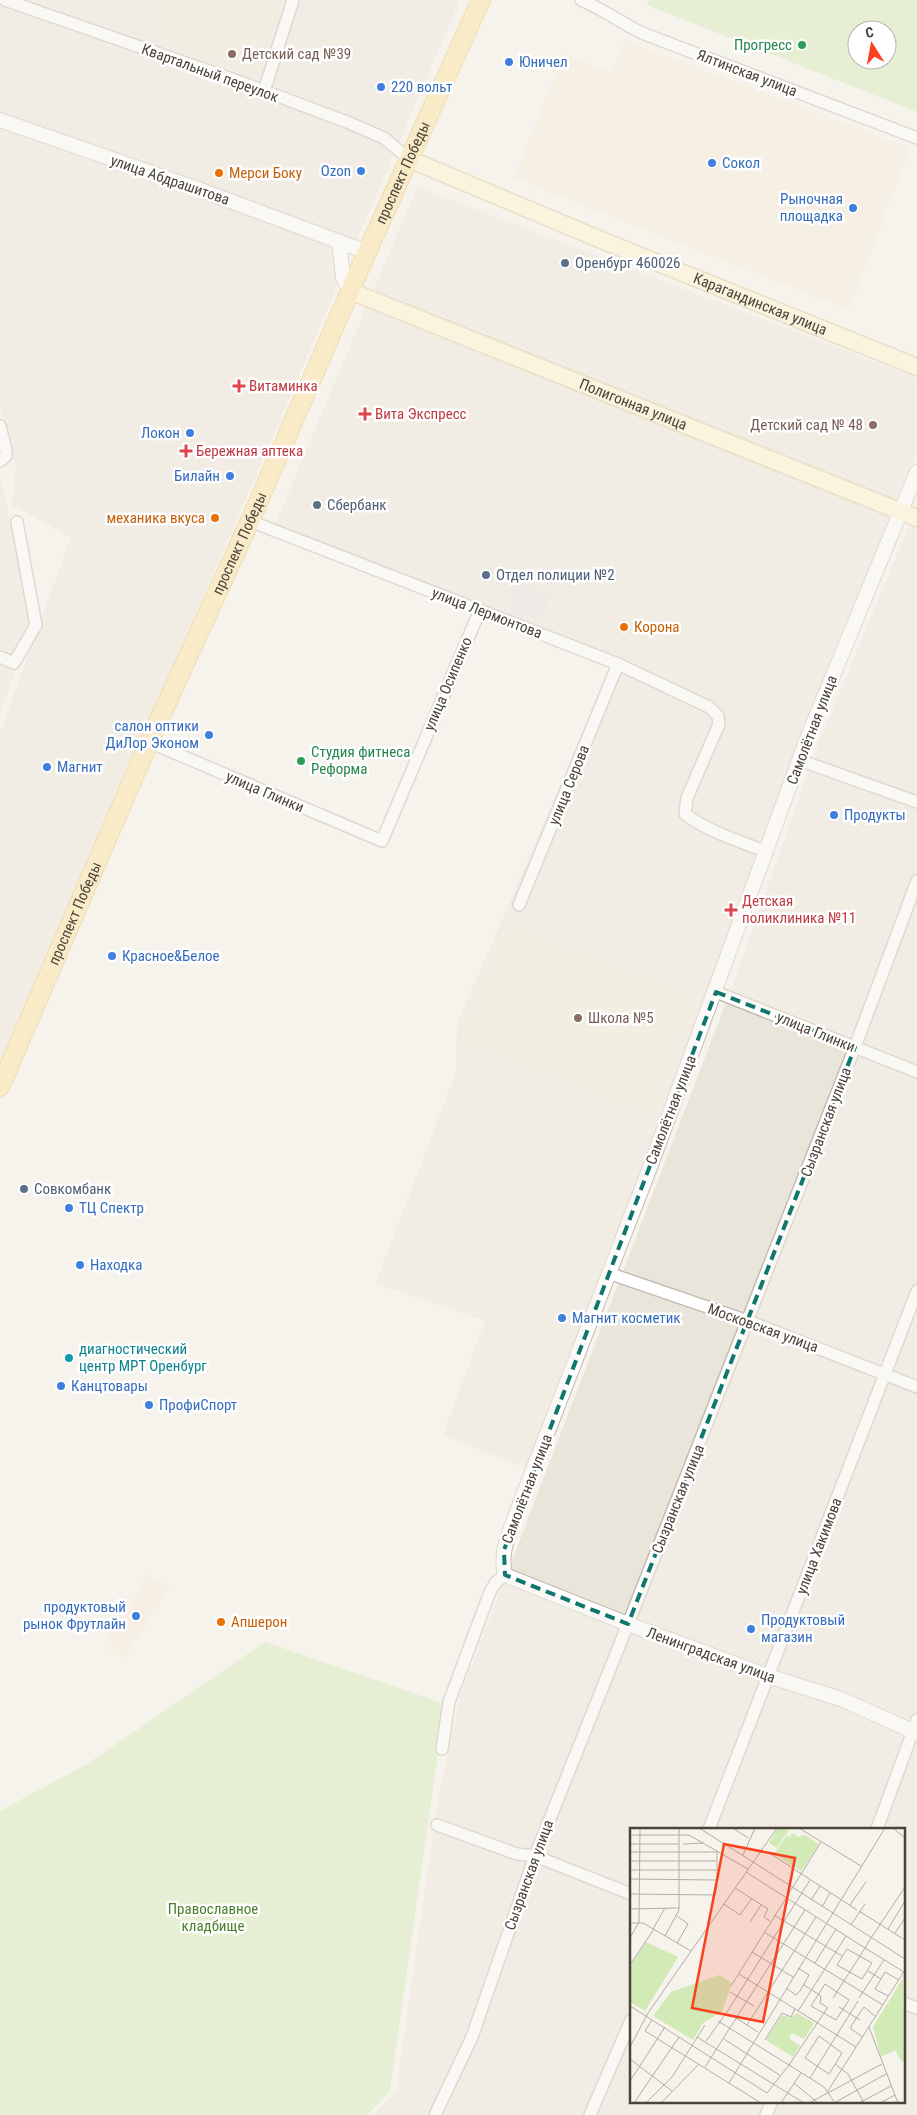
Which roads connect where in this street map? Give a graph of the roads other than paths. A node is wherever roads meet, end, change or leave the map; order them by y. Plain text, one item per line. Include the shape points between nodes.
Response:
1 (4, 0) edge
2 (293, 0) edge
3 (481, 0) edge
4 (581, 0) edge
5 (264, 91) junction
6 (0, 120) edge
7 (917, 138) edge
8 (409, 159) junction
9 (339, 240) junction
10 (367, 252) junction
11 (350, 291) junction
12 (917, 367) edge
13 (0, 426) edge
14 (2, 441) edge
15 (0, 461) edge
16 (917, 472) edge
17 (900, 511) junction
18 (917, 518) edge
19 (250, 520) junction
20 (17, 522) dead end
21 (480, 610) junction
22 (0, 657) edge
23 (618, 664) junction
24 (149, 742) junction
25 (799, 760) junction
26 (917, 802) edge
27 (382, 841) joint
28 (767, 852) junction
29 (917, 881) edge
30 (519, 905) dead end
31 (716, 992) junction
32 (855, 1048) junction
33 (917, 1072) edge
34 (0, 1087) edge
35 (608, 1273) junction
36 (917, 1291) edge
37 (748, 1321) junction
38 (885, 1374) junction
39 (917, 1386) edge
40 (505, 1575) junction
41 (628, 1624) junction
42 (768, 1676) junction
43 (916, 1728) edge
44 (442, 1749) dead end
45 (436, 1824) dead end
46 (709, 1828) edge
47 (877, 1828) edge
48 (534, 1856) junction
49 (630, 1894) edge
50 (904, 2002) edge
51 (917, 2008) edge
52 (630, 2022) edge
53 (772, 2102) edge
54 (435, 2115) edge
55 (590, 2115) edge
56 (766, 2115) edge

1 - 5 street, Квартальный переулок
2 - 5 street
3 - 8 main road, проспект Победы
4 - 7 street, Ялтинская улица via 601,8 642,34
5 - 8 street, Квартальный переулок via 384,138
6 - 9 street, улица Абдрашитова
8 - 10 main road, проспект Победы
8 - 12 main road, Карагандинская улица
9 - 10 street, улица Абдрашитова
9 - 11 street via 343,277
10 - 11 main road, проспект Победы
11 - 17 main road, Полигонная улица
11 - 19 main road, проспект Победы
13 - 14 street
14 - 15 street via 6,456
16 - 17 street, Самолётная улица
17 - 18 main road, Полигонная улица
17 - 25 street, Самолётная улица
19 - 21 street, улица Лермонтова
19 - 24 main road, проспект Победы
20 - 22 street via 36,625 14,663
21 - 23 street, улица Лермонтова
21 - 27 street, улица Осипенко
23 - 28 street, улица Лермонтова via 709,707 718,716 716,734 687,798 686,814 719,833
23 - 30 street, улица Серова
24 - 27 street, улица Глинки
24 - 34 main road, проспект Победы
25 - 26 street
25 - 28 street, Самолётная улица
28 - 31 street, Самолётная улица
29 - 32 street, Сызранская улица
31 - 32 street, улица Глинки
31 - 35 street, Самолётная улица
32 - 33 street, улица Глинки
32 - 37 street, Сызранская улица
35 - 37 street, Московская улица
35 - 40 street, Самолётная улица via 504,1550 502,1563
36 - 38 street, улица Хакимова
37 - 38 street, Московская улица
37 - 41 street, Сызранская улица
38 - 39 street, Московская улица
38 - 42 street, улица Хакимова
40 - 41 street, Ленинградская улица
40 - 44 street via 490,1592 449,1702
41 - 42 street, Ленинградская улица
41 - 48 street, Сызранская улица
42 - 43 street, Ленинградская улица
42 - 46 street, улица Хакимова
43 - 47 street
45 - 48 street via 517,1854
48 - 49 street
48 - 54 street, Сызранская улица via 472,2037
50 - 51 street
52 - 55 street
53 - 56 street

